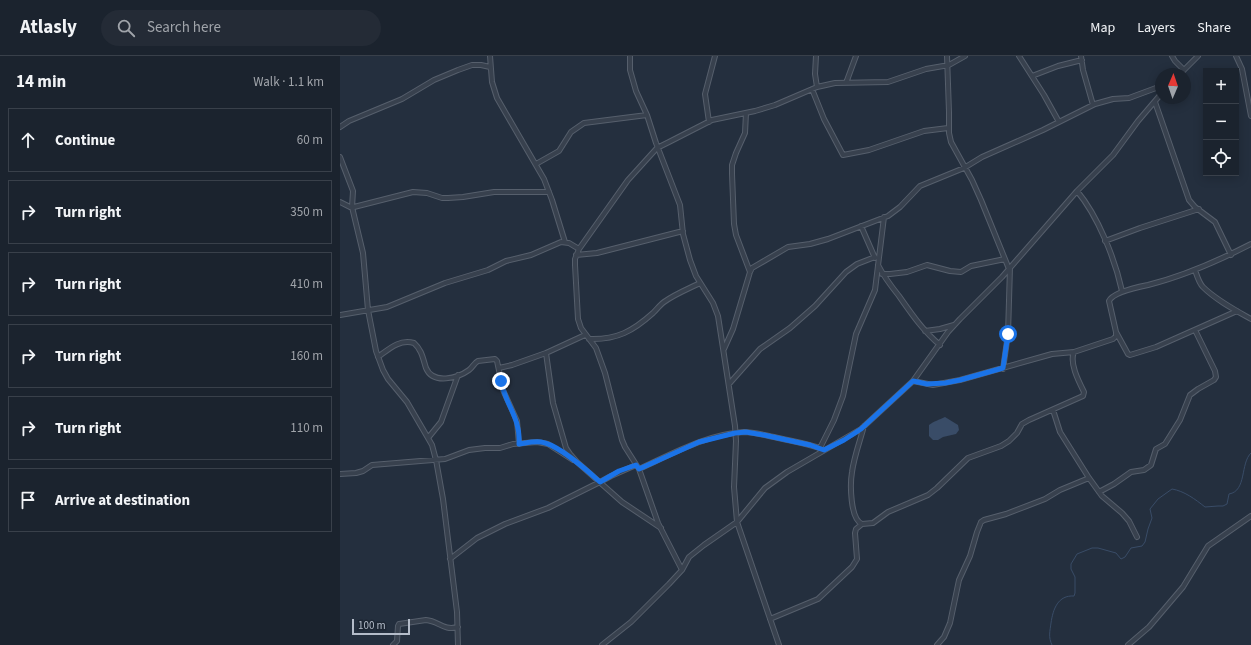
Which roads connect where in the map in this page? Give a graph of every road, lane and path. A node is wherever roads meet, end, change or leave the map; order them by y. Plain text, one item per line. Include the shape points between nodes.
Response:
1 (490, 56) edge
2 (630, 56) edge
3 (715, 56) edge
4 (816, 56) edge
5 (856, 56) edge
6 (947, 56) edge
7 (964, 56) edge
8 (1019, 56) edge
9 (1172, 56) edge
10 (1198, 56) edge
11 (1236, 56) edge
12 (1081, 58) edge
13 (948, 64) junction
14 (490, 67) junction
15 (1182, 68) edge
16 (1186, 68) edge
17 (1032, 76) junction
18 (846, 83) junction
19 (816, 87) junction
20 (1155, 88) edge
21 (812, 89) junction
22 (1155, 102) edge
23 (1156, 104) edge
24 (1093, 105) junction
25 (746, 113) junction
26 (646, 115) junction
27 (1251, 116) edge
28 (709, 122) junction
29 (1059, 122) junction
30 (340, 127) edge
31 (948, 128) junction
32 (657, 148) junction
33 (340, 157) edge
34 (536, 164) junction
35 (964, 168) junction
36 (1077, 191) junction
37 (549, 192) junction
38 (340, 202) edge
39 (352, 207) junction
40 (1199, 209) junction
41 (884, 217) junction
42 (862, 226) junction
43 (683, 231) junction
44 (1105, 241) junction
45 (565, 242) junction
46 (1251, 244) edge
47 (579, 249) junction
48 (1231, 254) junction
49 (576, 255) junction
50 (875, 257) junction
51 (1005, 258) junction
52 (878, 264) junction
53 (1010, 268) junction
54 (1195, 270) junction
55 (750, 272) junction
56 (882, 274) junction
57 (700, 283) junction
58 (1122, 292) junction
59 (368, 310) junction
60 (1236, 311) junction
61 (340, 315) edge
62 (1251, 319) edge
63 (954, 325) junction
64 (1195, 330) junction
65 (926, 331) junction
66 (1116, 332) junction
67 (585, 335) junction
68 (589, 338) junction
69 (940, 345) junction
70 (724, 349) junction
71 (1074, 352) junction
72 (546, 353) junction
73 (378, 357) junction
74 (499, 368) junction
75 (1003, 368) junction
76 (458, 375) junction
77 (913, 381) junction
78 (729, 384) junction
79 (1053, 410) junction
80 (864, 426) junction
81 (735, 433) junction
82 (428, 438) junction
83 (519, 444) junction
84 (822, 449) junction
85 (436, 460) junction
86 (577, 462) junction
87 (638, 467) junction
88 (340, 474) edge
89 (1089, 478) junction
90 (600, 482) junction
91 (1099, 492) junction
92 (1251, 516) edge
93 (737, 522) junction
94 (862, 524) junction
95 (661, 528) junction
96 (1137, 537) dead end
97 (450, 559) junction
98 (682, 570) junction
99 (770, 619) junction
100 (458, 627) junction
101 (394, 645) edge
102 (458, 645) edge
103 (602, 645) edge
104 (779, 645) edge
105 (936, 645) edge
106 (1128, 645) edge

1 - 14 street
2 - 26 street via 630,70
3 - 28 street via 705,94
4 - 19 street
5 - 18 street
6 - 13 street
7 - 13 street
8 - 17 street
9 - 15 street
10 - 16 street
11 - 27 street via 1242,69
12 - 17 street
12 - 24 street
13 - 18 street via 888,82
13 - 31 street
14 - 30 street via 481,64 458,70
14 - 34 street via 497,98
17 - 29 street
18 - 19 street
19 - 21 street
20 - 24 street via 1135,96
21 - 25 street via 775,105
21 - 31 street via 843,155 869,150 924,131
22 - 36 street via 1138,120 1113,155
23 - 40 street via 1188,198
24 - 29 street
25 - 28 street
25 - 55 street via 745,133 732,165 732,174 736,235
26 - 32 street
26 - 34 street via 584,123 571,132 559,151
28 - 32 street
29 - 35 street via 982,157
31 - 35 street via 950,142
32 - 43 street via 680,205
32 - 47 street via 628,180
33 - 39 street via 351,185
34 - 37 street
35 - 41 street via 920,186 900,207
35 - 51 street via 972,180
36 - 44 street via 1091,211
36 - 53 street
37 - 39 street via 494,192 442,198 413,192
37 - 45 street
38 - 39 street
39 - 59 street via 363,253
40 - 44 street
40 - 48 street via 1215,222
41 - 42 street
41 - 52 street
42 - 50 street
42 - 55 street via 810,244 788,247 760,262
43 - 49 street via 597,253
43 - 57 street via 690,260
44 - 58 street
45 - 47 street
45 - 59 street via 506,261 387,307
46 - 48 street
47 - 49 street
48 - 54 street via 1218,262
49 - 67 street via 576,310 580,328
50 - 52 street
50 - 78 street via 857,264 846,272 790,328 760,348
51 - 53 street
51 - 56 street via 971,266 961,272 927,264 907,272
52 - 56 street
52 - 84 street via 876,284 856,334 843,396
53 - 63 street
53 - 75 street via 1008,334
54 - 58 street
54 - 60 street via 1203,287
55 - 70 street via 733,329
56 - 65 street
57 - 68 street via 664,302 629,332 603,339
57 - 70 street via 718,316
58 - 66 street via 1109,301
59 - 61 street
59 - 73 street
60 - 62 street
60 - 64 street
63 - 65 street
63 - 69 street
64 - 66 street via 1130,355
64 - 91 street via 1216,377 1190,395 1180,420 1165,444 1156,449 1151,465 1144,470 1131,472
65 - 69 street
66 - 71 street via 1113,338
67 - 68 street
67 - 72 street
68 - 87 street via 596,348 605,373 622,440
69 - 77 street
70 - 78 street
71 - 75 street via 1052,354
71 - 79 street via 1072,358 1076,377 1084,394
72 - 74 street
72 - 86 street via 553,404 566,448
73 - 76 street via 394,345 410,342 417,346 428,371 434,377 442,379
73 - 82 street via 388,379 407,402
74 - 76 street via 495,359 478,361
74 - 83 street via 503,390 517,421
75 - 77 street via 945,383 927,384
76 - 82 street via 441,422
77 - 80 street
78 - 81 street
79 - 89 street via 1060,432
79 - 94 street via 1022,424 1013,438 1001,446 968,458 928,495 888,512 873,523
80 - 84 street via 844,440
80 - 94 street via 851,486 854,515
81 - 84 street via 764,435
81 - 87 street via 699,442
81 - 93 street via 734,487
82 - 85 street
83 - 85 street via 469,450
83 - 86 street via 542,442
84 - 93 street via 765,488
85 - 88 street via 372,465 356,473
85 - 97 street
86 - 90 street
87 - 90 street via 615,473
87 - 95 street
89 - 91 street
89 - 105 street via 1045,499 981,522 959,580 950,624
90 - 95 street via 622,502
90 - 97 street via 553,506 505,524 477,538
91 - 96 street via 1129,521
92 - 106 street via 1208,546 1183,587 1149,627
93 - 98 street via 689,558
93 - 99 street
94 - 99 street via 855,533 857,559 852,567 818,599
95 - 98 street
97 - 100 street
98 - 103 street via 631,622
99 - 104 street
100 - 101 street via 444,627 430,620 400,624
100 - 102 street

